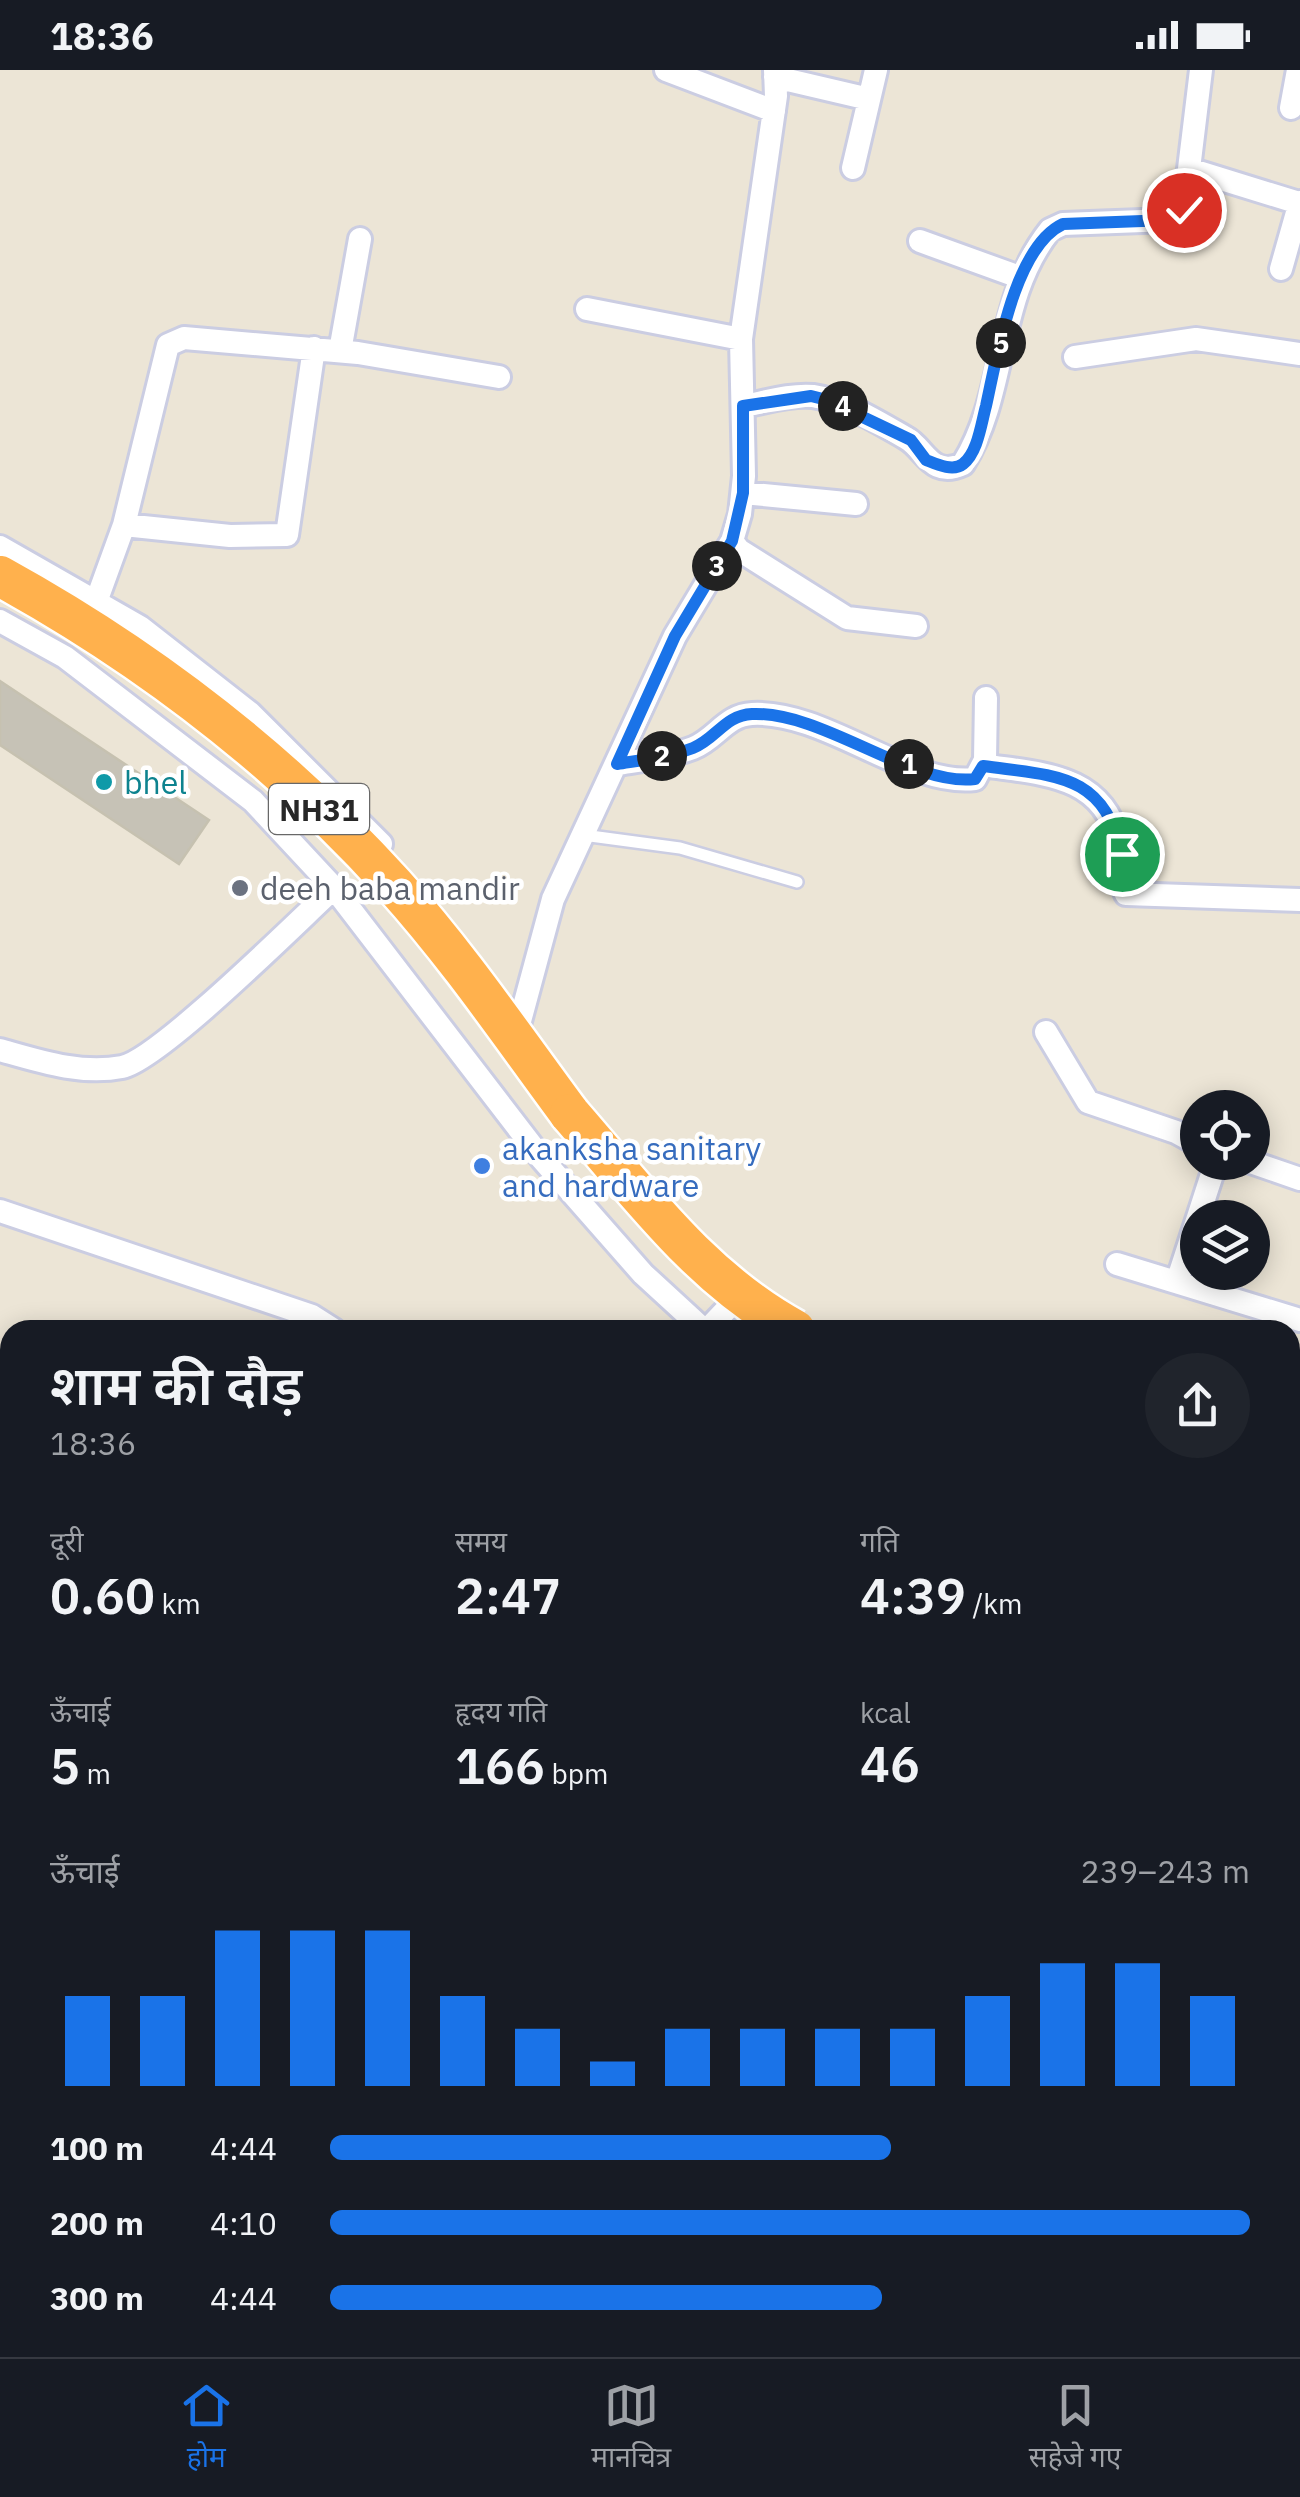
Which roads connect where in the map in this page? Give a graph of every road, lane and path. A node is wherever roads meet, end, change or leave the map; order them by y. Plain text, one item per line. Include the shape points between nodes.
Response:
1 (666, 70) edge
2 (876, 70) edge
3 (1201, 70) edge
4 (1298, 70) edge
5 (775, 73) edge
6 (870, 99) junction
7 (1291, 108) dead end
8 (774, 110) junction
9 (853, 168) dead end
10 (1189, 169) junction
11 (1300, 203) edge
12 (360, 239) dead end
13 (920, 240) dead end
14 (1281, 269) dead end
15 (1022, 278) junction
16 (588, 309) dead end
17 (741, 339) junction
18 (314, 348) junction
19 (340, 351) junction
20 (1300, 354) edge
21 (1074, 357) dead end
22 (499, 377) dead end
23 (743, 406) junction
24 (743, 493) junction
25 (856, 504) dead end
26 (124, 524) junction
27 (732, 541) junction
28 (0, 547) edge
29 (0, 576) edge
30 (96, 602) junction
31 (0, 606) edge
32 (0, 622) edge
33 (916, 626) dead end
34 (986, 698) dead end
35 (617, 764) junction
36 (983, 766) junction
37 (583, 835) junction
38 (797, 882) dead end
39 (334, 888) junction
40 (1300, 900) edge
41 (520, 1022) junction
42 (1046, 1032) dead end
43 (0, 1050) edge
44 (564, 1124) junction
45 (1180, 1134) edge
46 (1270, 1169) edge
47 (1300, 1179) edge
48 (1210, 1180) edge
49 (0, 1211) edge
50 (1117, 1264) dead end
51 (1177, 1282) junction
52 (745, 1290) junction
53 (318, 1320) edge
54 (695, 1320) edge
55 (716, 1320) edge
56 (741, 1320) edge
57 (780, 1320) edge
58 (796, 1320) edge
59 (1300, 1320) edge

1 - 8 street
2 - 6 street
3 - 10 street
4 - 7 street
5 - 6 street
5 - 8 street
6 - 9 street
8 - 17 street
10 - 11 street
10 - 15 street via 1178,216 1063,224 1042,240
11 - 14 street
12 - 19 street
13 - 15 street
15 - 23 street via 979,433 964,464 926,460 911,440 827,400 811,396
16 - 17 street
17 - 23 street
18 - 19 street
18 - 26 street via 184,338 168,344
18 - 26 street via 287,534 230,536
19 - 22 street
20 - 21 street via 1196,339
23 - 24 street
24 - 25 street
24 - 27 street
26 - 30 street
27 - 33 street via 835,612
27 - 35 street via 675,636
28 - 30 street
29 - 44 highway, NH31 via 108,641 268,760 394,885 448,949
30 - 41 street via 140,627 250,713 348,807 433,902
31 - 44 highway, NH31 via 191,730 313,835 388,910
32 - 39 street via 64,657 253,801
34 - 36 street
35 - 36 street via 692,749 727,721 752,714 799,720 936,774 975,779
35 - 37 street
36 - 40 street via 1066,778 1093,794 1114,826 1126,894
37 - 38 lane via 680,848
37 - 41 street via 544,922
39 - 43 street via 131,1064 81,1069
39 - 54 street via 542,1159 642,1274
41 - 52 street via 611,1147 686,1236
42 - 45 street via 1088,1102
44 - 56 highway, NH31 via 683,1274
44 - 57 highway, NH31, bridge via 728,1288
46 - 47 street
48 - 51 street
49 - 53 street
50 - 51 street
51 - 59 street
52 - 55 street
52 - 58 street

